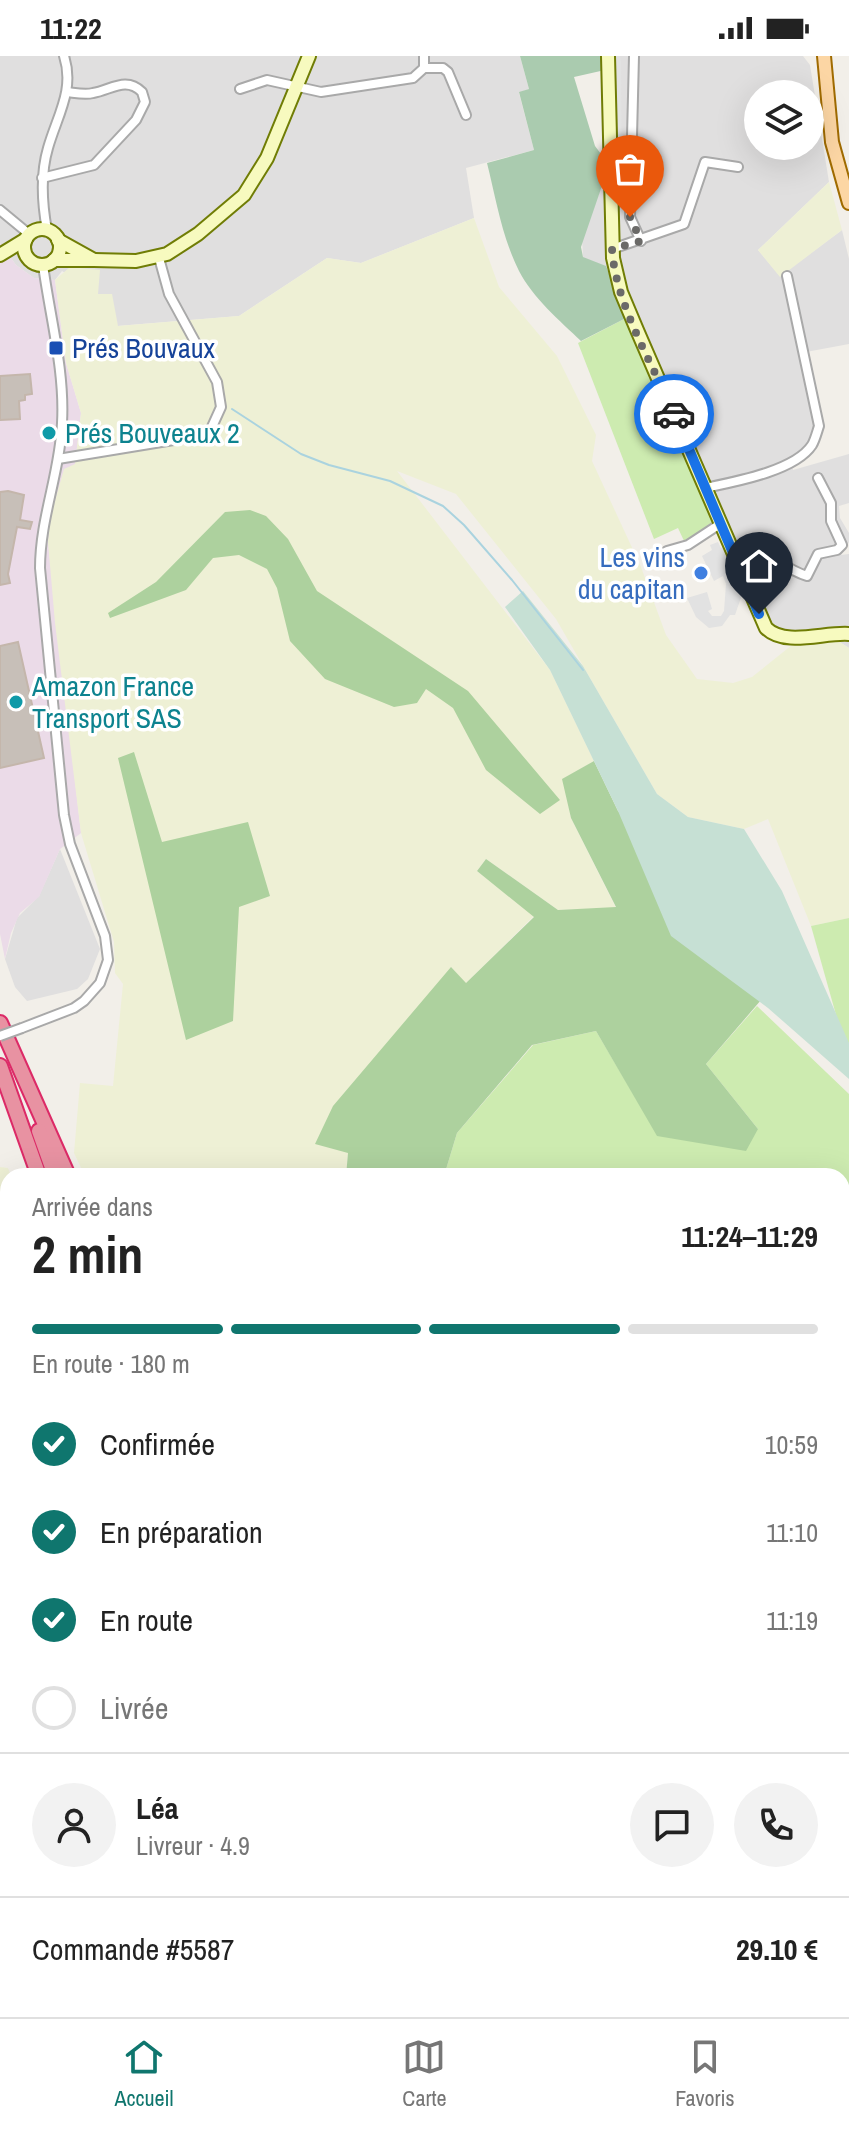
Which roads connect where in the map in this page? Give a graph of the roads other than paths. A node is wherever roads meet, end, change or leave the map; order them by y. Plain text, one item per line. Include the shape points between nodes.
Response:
1 (309, 56) edge
2 (424, 56) edge
3 (608, 56) edge
4 (634, 56) edge
5 (815, 56) edge
6 (824, 56) edge
7 (832, 56) edge
8 (67, 57) edge
9 (424, 68) junction
10 (825, 79) junction
11 (296, 87) junction
12 (240, 89) dead end
13 (67, 92) junction
14 (466, 115) dead end
15 (738, 167) dead end
16 (42, 178) junction
17 (849, 193) edge
18 (849, 203) edge
19 (0, 210) edge
20 (47, 230) junction
21 (28, 236) junction
22 (58, 240) junction
23 (641, 241) junction
24 (612, 249) junction
25 (0, 255) edge
26 (159, 258) junction
27 (28, 259) junction
28 (94, 260) junction
29 (49, 262) junction
30 (787, 276) dead end
31 (58, 459) junction
32 (818, 478) dead end
33 (705, 488) junction
34 (720, 524) junction
35 (731, 549) junction
36 (667, 551) dead end
37 (847, 635) edge
38 (0, 1023) edge
39 (0, 1036) edge
40 (0, 1066) edge
41 (36, 1168) edge
42 (52, 1168) edge
43 (64, 1168) edge

1 - 11 street
2 - 9 street
3 - 24 street
4 - 23 street via 630,217
5 - 10 main road
6 - 10 main road
7 - 17 main road
8 - 13 street
9 - 11 street via 413,78 321,92
9 - 14 street via 448,72
10 - 18 main road via 833,150
11 - 12 street via 267,80
11 - 26 street via 267,158 244,195
13 - 16 street
13 - 16 street via 92,94 112,85 129,85 142,92 145,102 100,161
15 - 23 street via 705,162 686,222
16 - 20 street
19 - 21 street
20 - 21 street
20 - 22 street
21 - 25 street
21 - 27 street
22 - 28 street
22 - 29 street via 59,251
23 - 24 street
24 - 33 street via 621,292
25 - 27 street
26 - 28 street
26 - 31 street via 169,294 217,382 217,419 204,435
27 - 29 street
28 - 29 street
29 - 31 street via 62,398
30 - 33 street via 818,416 812,446 790,463
31 - 39 street, bridge via 40,537 40,568 64,815 105,936 108,960 100,983 84,1001
32 - 35 street via 842,545 818,554 807,576 758,548
33 - 34 street
34 - 35 street
34 - 36 street via 688,545
35 - 37 street via 771,632 784,638
38 - 42 highway
38 - 43 highway
40 - 41 highway

